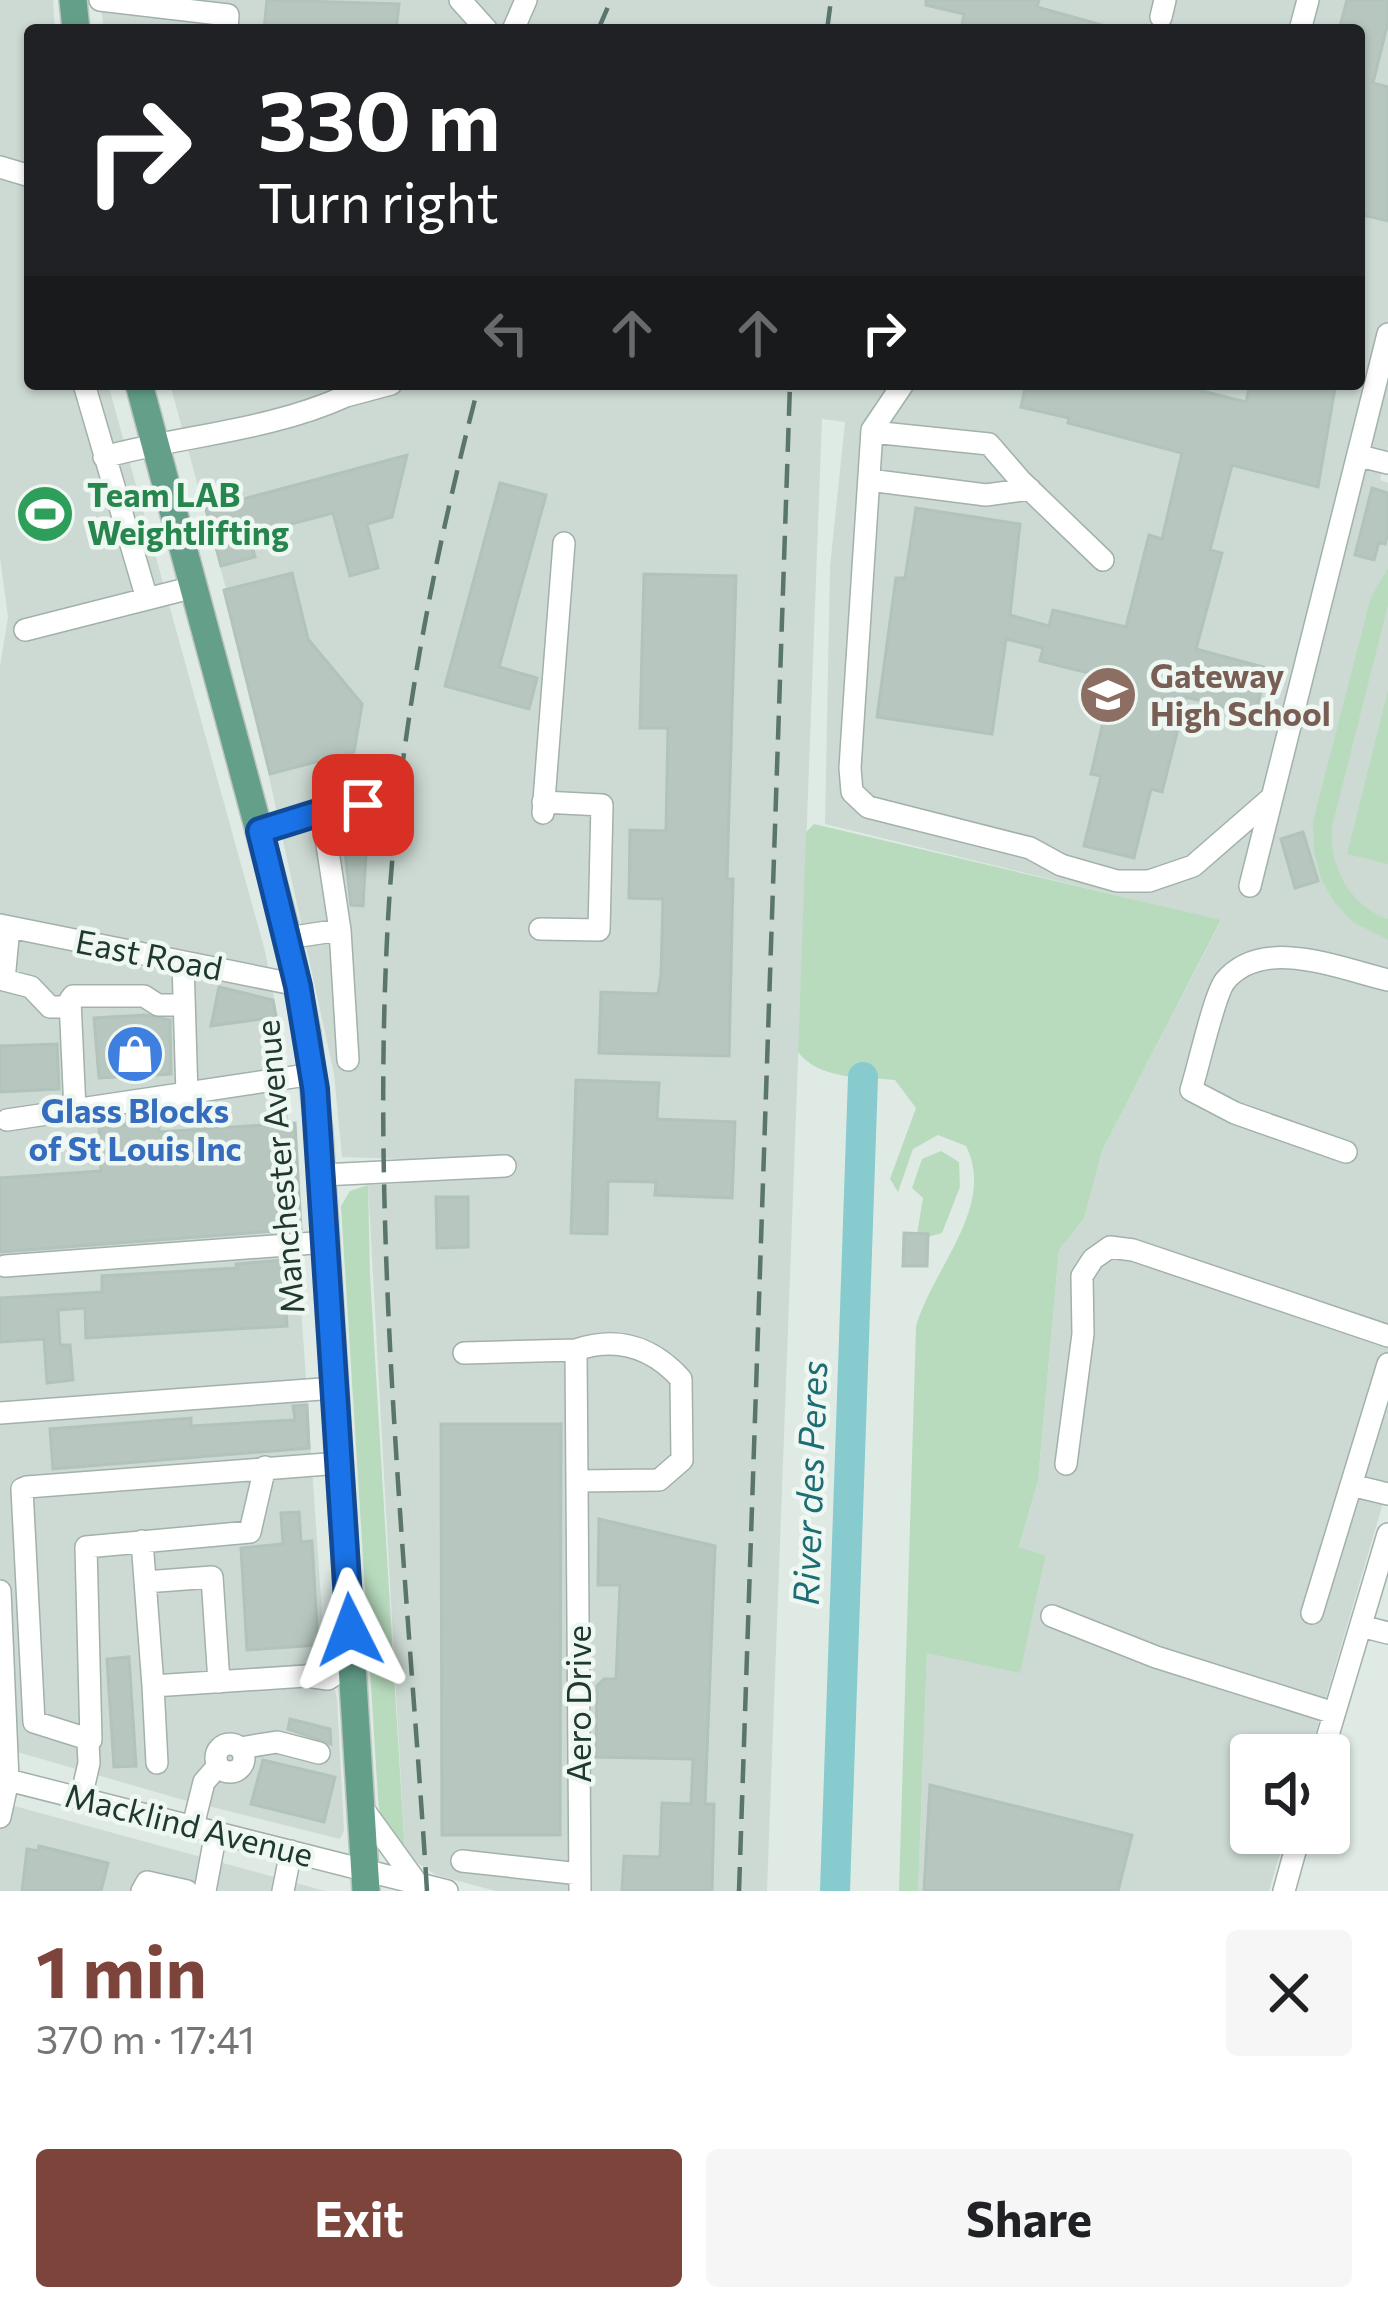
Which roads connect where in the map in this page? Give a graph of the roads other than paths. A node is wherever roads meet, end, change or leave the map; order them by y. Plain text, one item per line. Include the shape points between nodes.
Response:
1 (100, 0) edge
2 (146, 6) junction
3 (190, 21) edge
4 (143, 24) edge
5 (227, 24) edge
6 (1388, 334) edge
7 (1384, 363) edge
8 (86, 390) edge
9 (141, 390) edge
10 (346, 390) edge
11 (899, 390) edge
12 (1363, 390) edge
13 (872, 432) junction
14 (155, 446) junction
15 (1360, 456) junction
16 (104, 457) junction
17 (1388, 463) edge
18 (869, 480) junction
19 (1030, 489) junction
20 (564, 542) dead end
21 (1103, 560) dead end
22 (194, 587) junction
23 (147, 599) junction
24 (25, 630) dead end
25 (1270, 799) junction
26 (363, 805) dead end
27 (260, 831) junction
28 (326, 838) dead end
29 (1250, 886) dead end
30 (5, 926) edge
31 (540, 929) dead end
32 (340, 930) junction
33 (287, 938) junction
34 (136, 953) junction
35 (183, 962) junction
36 (1388, 980) edge
37 (298, 986) junction
38 (130, 995) junction
39 (184, 1005) junction
40 (70, 1007) junction
41 (348, 1060) dead end
42 (313, 1074) junction
43 (187, 1095) junction
44 (75, 1110) junction
45 (7, 1120) dead end
46 (1346, 1152) dead end
47 (505, 1166) dead end
48 (322, 1175) junction
49 (327, 1242) junction
50 (4, 1266) dead end
51 (1388, 1336) edge
52 (576, 1350) junction
53 (464, 1353) dead end
54 (1388, 1364) edge
55 (335, 1388) junction
56 (0, 1413) edge
57 (340, 1463) junction
58 (1066, 1464) dead end
59 (265, 1467) junction
60 (579, 1481) junction
61 (1351, 1485) junction
62 (1388, 1495) edge
63 (1388, 1534) edge
64 (142, 1541) junction
65 (146, 1582) junction
66 (0, 1591) edge
67 (1312, 1612) dead end
68 (1052, 1616) dead end
69 (1361, 1626) junction
70 (1388, 1633) edge
71 (345, 1673) junction
72 (219, 1682) junction
73 (153, 1686) junction
74 (1334, 1713) junction
75 (1328, 1734) edge
76 (88, 1742) junction
77 (319, 1753) dead end
78 (157, 1763) dead end
79 (4, 1779) edge
80 (81, 1798) junction
81 (361, 1806) junction
82 (0, 1817) edge
83 (193, 1826) junction
84 (216, 1832) junction
85 (291, 1851) junction
86 (1294, 1854) edge
87 (462, 1861) dead end
88 (365, 1880) edge
89 (580, 1882) edge
90 (427, 1888) edge
91 (142, 1891) edge
92 (187, 1891) edge
93 (205, 1891) edge
94 (284, 1891) edge
95 (1283, 1891) edge

1 - 2 street
2 - 3 street
2 - 4 street
3 - 5 street via 228,16
6 - 7 street
8 - 16 street
9 - 14 main road, Manchester Avenue
10 - 14 street via 317,409
11 - 13 street
12 - 15 street
13 - 18 street
13 - 19 street via 989,444
14 - 16 street
14 - 22 main road, Manchester Avenue
15 - 17 street
15 - 25 street
16 - 23 street
18 - 19 street via 986,495
18 - 25 street via 850,768 852,792 868,807 1030,848 1096,878 1149,880 1193,866
19 - 21 street
20 - 31 street via 543,807 602,805 599,930
22 - 23 street
22 - 27 main road, Manchester Avenue
23 - 24 street
25 - 29 street
26 - 27 street
27 - 33 main road, Manchester Avenue
28 - 32 street
30 - 34 street, East Road
30 - 40 street via 4,980 31,987 50,1007
32 - 33 street
32 - 41 street
33 - 37 main road, Manchester Avenue
34 - 35 street, East Road
34 - 38 street
35 - 37 street, East Road
35 - 39 street
36 - 46 street via 1280,956 1246,967 1223,982 1191,1090
37 - 42 main road, Manchester Avenue
38 - 39 street
38 - 40 street via 81,993
39 - 43 street
40 - 44 street
42 - 43 street
42 - 48 main road, Manchester Avenue
43 - 44 street
44 - 45 street
47 - 48 street
48 - 49 main road, Manchester Avenue
49 - 50 street
49 - 55 main road, Manchester Avenue
51 - 58 street via 1110,1246 1082,1276
52 - 53 street
52 - 60 street, Aero Drive
52 - 60 street via 596,1343 639,1347 681,1379 682,1460 672,1471 658,1480
54 - 61 street
55 - 56 street
55 - 57 main road, Manchester Avenue
57 - 59 street
57 - 71 main road, Manchester Avenue
59 - 64 street via 250,1532
59 - 76 street via 22,1489 32,1717
60 - 89 street, Aero Drive
61 - 62 street
61 - 67 street
63 - 69 street
64 - 65 street
64 - 76 street via 84,1551
65 - 72 street via 212,1577
65 - 73 street
66 - 79 street
68 - 74 street
69 - 70 street
69 - 74 street
71 - 72 street
71 - 81 main road, Manchester Avenue
72 - 73 street
73 - 78 street
74 - 75 street
76 - 80 street
77 - 83 street via 277,1742 240,1748 239,1769 218,1766 203,1782
79 - 80 street, Macklind Avenue
79 - 82 street
80 - 83 street, Macklind Avenue
81 - 88 main road, Manchester Avenue
81 - 90 street
83 - 84 street, Macklind Avenue
84 - 85 street, Macklind Avenue
84 - 93 street
85 - 88 street, Macklind Avenue
85 - 94 street
86 - 95 street
87 - 89 street
88 - 90 street, Macklind Avenue
91 - 92 street via 147,1882

